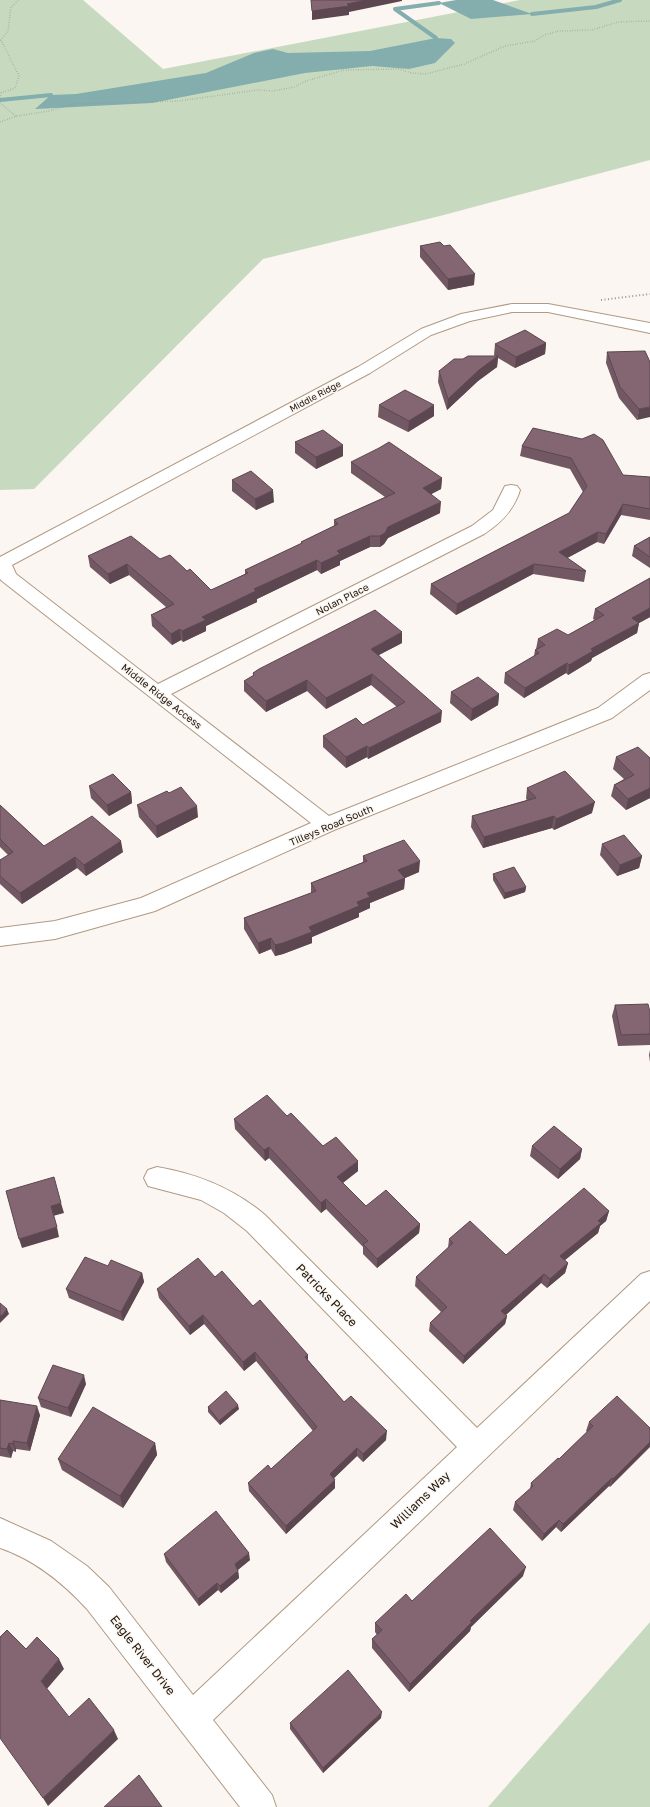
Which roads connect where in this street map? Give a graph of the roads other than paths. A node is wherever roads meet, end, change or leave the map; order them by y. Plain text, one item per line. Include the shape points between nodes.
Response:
1 (650, 328) edge
2 (511, 490) dead end
3 (1, 563) edge
4 (650, 680) edge
5 (158, 692) junction
6 (327, 825) junction
7 (0, 937) edge
8 (157, 1178) dead end
9 (650, 1283) edge
10 (476, 1447) junction
11 (0, 1533) edge
12 (192, 1718) junction
13 (260, 1807) edge

1 - 3 street, Middle Ridge via 548,308 512,308 452,322 426,332 364,370
2 - 5 street, Nolan Place via 501,513 478,530
3 - 5 street, Middle Ridge Access via 8,576
4 - 6 street, Tilleys Road South via 605,713
5 - 6 street, Middle Ridge Access
6 - 7 street, Tilleys Road South via 147,905 55,930
8 - 10 street, Patricks Place via 211,1191 242,1211
9 - 10 street, Williams Way
10 - 12 street, Williams Way
11 - 12 street, Eagle River Drive via 36,1547 54,1558 85,1584
12 - 13 street, Eagle River Drive

